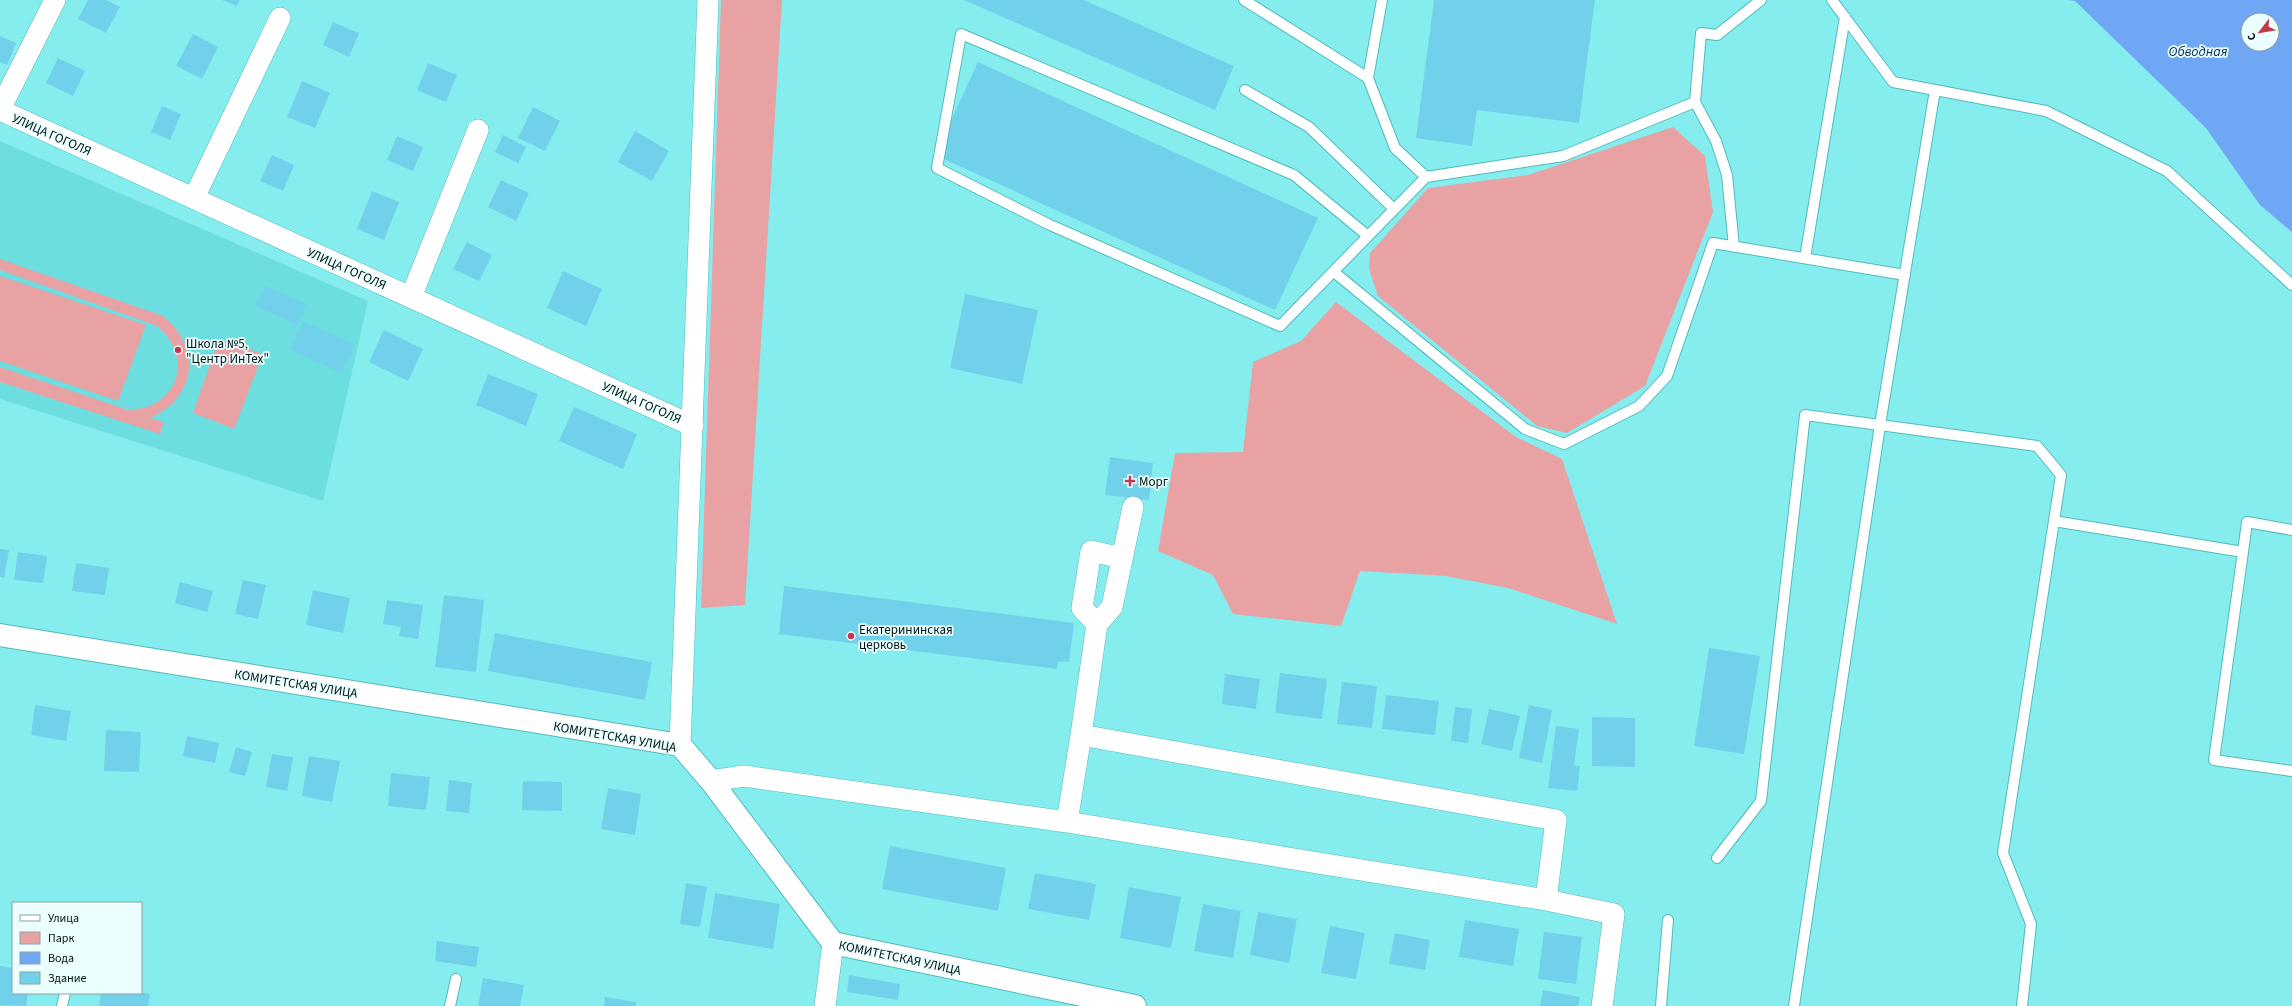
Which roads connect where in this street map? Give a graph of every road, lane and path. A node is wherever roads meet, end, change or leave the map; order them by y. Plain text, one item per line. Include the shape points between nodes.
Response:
1 (55, 0) edge
2 (708, 0) edge
3 (1244, 0) edge
4 (1382, 0) edge
5 (1761, 0) edge
6 (1832, 0) edge
7 (1844, 17) junction
8 (280, 18) dead end
9 (1368, 78) junction
10 (1245, 90) dead end
11 (1935, 90) junction
12 (1695, 102) junction
13 (0, 110) edge
14 (478, 130) dead end
15 (1426, 177) junction
16 (194, 198) junction
17 (1394, 209) junction
18 (1368, 236) junction
19 (1734, 247) junction
20 (1805, 258) junction
21 (1334, 272) junction
22 (1905, 274) junction
23 (2292, 286) edge
24 (411, 297) junction
25 (1880, 425) junction
26 (694, 426) junction
27 (1132, 507) dead end
28 (2054, 521) junction
29 (2292, 530) edge
30 (2243, 552) junction
31 (1122, 558) junction
32 (1097, 624) junction
33 (0, 635) edge
34 (1081, 735) junction
35 (680, 745) junction
36 (2292, 771) edge
37 (711, 780) junction
38 (1067, 822) junction
39 (1718, 858) dead end
40 (1546, 900) junction
41 (1668, 920) dead end
42 (833, 943) junction
43 (456, 980) dead end
44 (65, 994) edge
45 (62, 1006) edge
46 (450, 1006) edge
47 (825, 1006) edge
48 (1135, 1006) edge
49 (1602, 1006) edge
50 (1661, 1006) edge
51 (1794, 1006) edge
52 (2022, 1006) edge

1 - 13 street
2 - 26 street
3 - 9 lane
4 - 9 lane
5 - 12 lane via 1717,35 1701,34
6 - 7 lane
7 - 11 lane via 1893,82
7 - 20 lane
8 - 16 street
9 - 15 lane via 1395,148
10 - 17 lane via 1309,127
11 - 22 lane
11 - 23 lane via 2046,111 2167,171
12 - 15 lane via 1563,156
12 - 19 lane via 1716,141 1727,175
13 - 16 street, УЛИЦА ГОГОЛЯ
14 - 24 street
15 - 17 lane
16 - 24 street, УЛИЦА ГОГОЛЯ
17 - 18 lane
18 - 21 lane
18 - 21 lane via 1294,175 961,34 937,168 1048,224 1280,326
19 - 20 lane
19 - 21 lane via 1713,243 1667,376 1639,406 1564,444 1525,429
20 - 22 lane
22 - 25 lane
24 - 26 street, УЛИЦА ГОГОЛЯ
25 - 28 lane via 2037,446 2061,475
25 - 39 lane via 1806,415 1761,801
25 - 51 lane
26 - 35 street
27 - 31 street
28 - 30 lane
28 - 52 lane via 2003,853 2031,924
29 - 30 lane via 2248,522
30 - 36 lane via 2214,760
31 - 32 street via 1112,607
31 - 32 street via 1090,551 1082,608
32 - 34 street
33 - 35 street, КОМИТЕТСКАЯ УЛИЦА
34 - 38 street
34 - 40 street via 1556,820
35 - 37 street, КОМИТЕТСКАЯ УЛИЦА
37 - 38 street via 744,776
37 - 42 street, КОМИТЕТСКАЯ УЛИЦА
38 - 40 street
40 - 49 street via 1614,914
41 - 50 lane
42 - 47 street
42 - 48 street, КОМИТЕТСКАЯ УЛИЦА
43 - 46 lane
44 - 45 lane

